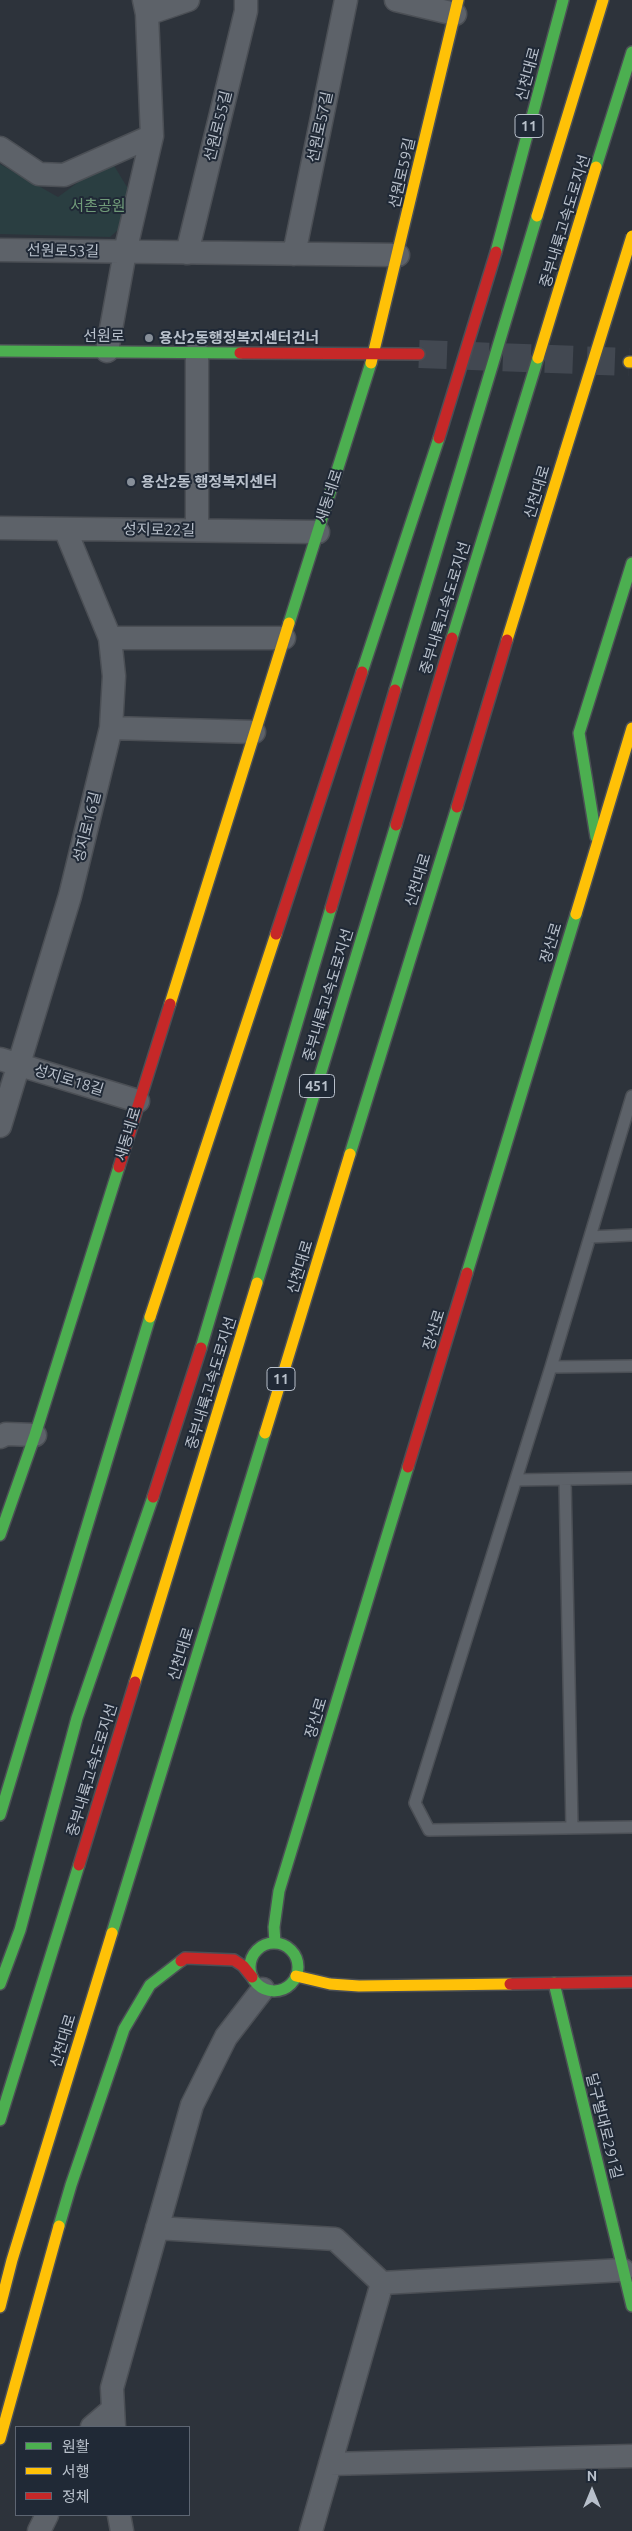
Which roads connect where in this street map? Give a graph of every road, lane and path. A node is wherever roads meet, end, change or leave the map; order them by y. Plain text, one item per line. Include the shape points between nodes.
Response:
1 (188, 0) edge
2 (246, 0) edge
3 (346, 0) edge
4 (396, 0) edge
5 (563, 0) edge
6 (603, 0) edge
7 (146, 7) edge
8 (457, 7) edge
9 (632, 52) edge
10 (152, 136) junction
11 (0, 148) edge
12 (632, 236) edge
13 (0, 250) edge
14 (125, 252) junction
15 (187, 253) junction
16 (294, 254) junction
17 (398, 255) junction
18 (0, 351) edge
19 (107, 352) junction
20 (197, 352) junction
21 (374, 353) junction
22 (419, 354) tunnel mouth
23 (0, 528) edge
24 (64, 529) junction
25 (197, 530) junction
26 (318, 532) junction
27 (632, 564) edge
28 (110, 638) junction
29 (284, 638) junction
30 (111, 728) junction
31 (632, 728) edge
32 (254, 732) junction
33 (597, 844) junction
34 (10, 1062) edge
35 (632, 1096) edge
36 (138, 1101) junction
37 (0, 1126) edge
38 (632, 1235) edge
39 (590, 1237) junction
40 (632, 1366) edge
41 (551, 1367) junction
42 (35, 1434) junction
43 (0, 1437) edge
44 (632, 1478) edge
45 (516, 1480) junction
46 (565, 1480) junction
47 (0, 1535) edge
48 (0, 1815) edge
49 (632, 1827) edge
50 (572, 1828) junction
51 (275, 1943) junction
52 (296, 1976) junction
53 (632, 1982) edge
54 (258, 1983) junction
55 (554, 1983) junction
56 (0, 1984) edge
57 (0, 2120) edge
58 (156, 2228) junction
59 (623, 2270) junction
60 (382, 2283) junction
61 (632, 2306) edge
62 (0, 2307) edge
63 (114, 2418) edge
64 (94, 2426) edge
65 (0, 2439) edge
66 (632, 2456) edge
67 (330, 2464) junction
68 (46, 2516) edge
69 (119, 2516) edge
70 (39, 2531) edge
71 (122, 2531) edge
72 (311, 2531) edge

1 - 7 street
2 - 15 street, 선원로55길
3 - 16 street, 선원로57길
4 - 8 street
5 - 48 main road, 신천대로 / 11, bridge via 496,252 439,438 135,1364
6 - 56 main road, 중부내륙고속도로지선 / 451 via 461,466 184,1407 77,1718 20,1930
7 - 10 street
8 - 17 main road, 선원로59길
9 - 57 main road, 중부내륙고속도로지선 / 451
10 - 11 street via 64,175 40,174
10 - 14 street
12 - 62 main road, 신천대로 / 11, bridge
13 - 14 street, 선원로53길
14 - 15 street, 선원로53길
14 - 19 street
15 - 16 street, 선원로53길
16 - 17 street, 선원로53길
17 - 21 main road, 선원로59길
18 - 19 main road, 선원로
19 - 20 main road, 선원로
20 - 21 main road, 선원로
20 - 25 street
21 - 22 main road, 선원로
21 - 26 main road, 새동네로
23 - 24 street, 성지로22길
24 - 25 street, 성지로22길
24 - 28 street, 성지로16길
25 - 26 street, 성지로22길
26 - 29 main road, 새동네로
27 - 33 main road via 579,732
28 - 29 street
28 - 30 street, 성지로16길 via 114,676
29 - 32 main road, 새동네로
30 - 32 street
30 - 34 street, 성지로16길 via 70,896
31 - 33 main road, 장산로
32 - 36 main road, 새동네로
33 - 51 main road, 장산로 via 280,1891 274,1927
34 - 36 street, 성지로18길
34 - 37 street, 성지로16길
35 - 39 lane
36 - 42 main road, 새동네로
38 - 39 lane
39 - 41 lane
40 - 41 lane
41 - 45 lane
42 - 43 street
42 - 47 main road, 새동네로
44 - 46 lane
45 - 46 lane
45 - 50 lane via 415,1804 429,1830
46 - 50 lane
49 - 50 lane
51 - 52 main road via 294,1954 298,1969
51 - 54 main road via 260,1947 250,1961
52 - 54 main road via 280,1991
52 - 55 main road via 330,1984 359,1986
53 - 55 main road
54 - 58 street via 192,2105
54 - 65 main road via 234,1960 186,1958 150,1984 124,2029 71,2185
55 - 59 main road, 달구벌대로291길
58 - 60 street via 334,2239
58 - 63 street via 112,2388
59 - 60 street
59 - 61 main road, 달구벌대로291길
60 - 67 street
63 - 64 street
66 - 67 street
67 - 72 street
68 - 70 street
69 - 71 street

